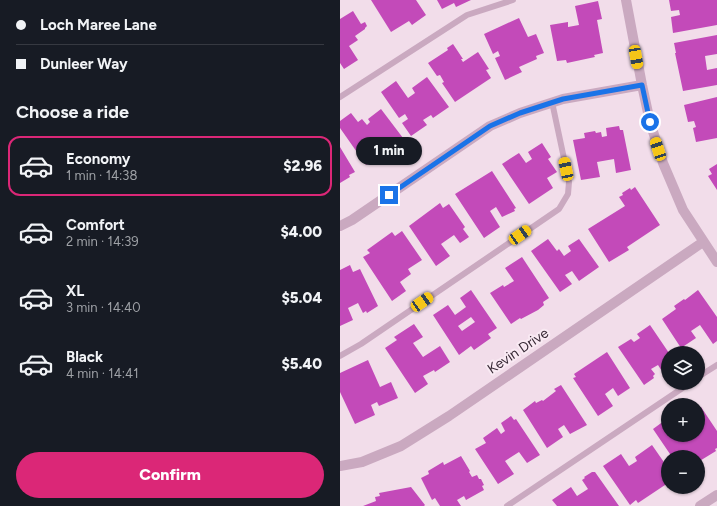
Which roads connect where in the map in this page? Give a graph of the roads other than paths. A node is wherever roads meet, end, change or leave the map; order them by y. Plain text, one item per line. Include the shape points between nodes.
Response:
1 (513, 0) edge
2 (626, 0) edge
3 (642, 85) junction
4 (340, 96) edge
5 (552, 102) junction
6 (340, 226) edge
7 (704, 242) junction
8 (717, 262) edge
9 (340, 356) edge
10 (717, 365) edge
11 (705, 373) edge
12 (680, 390) edge
13 (340, 466) edge
14 (717, 495) edge
15 (507, 506) edge
16 (700, 506) edge

1 - 4 lane via 467,15
2 - 3 street
3 - 5 street
3 - 7 street via 663,163 683,210
5 - 6 street via 490,126
5 - 9 lane via 569,182 568,194 559,209
7 - 8 street
7 - 13 street, Kevin Drive via 401,446 362,462
10 - 11 lane
12 - 15 lane
14 - 16 street

